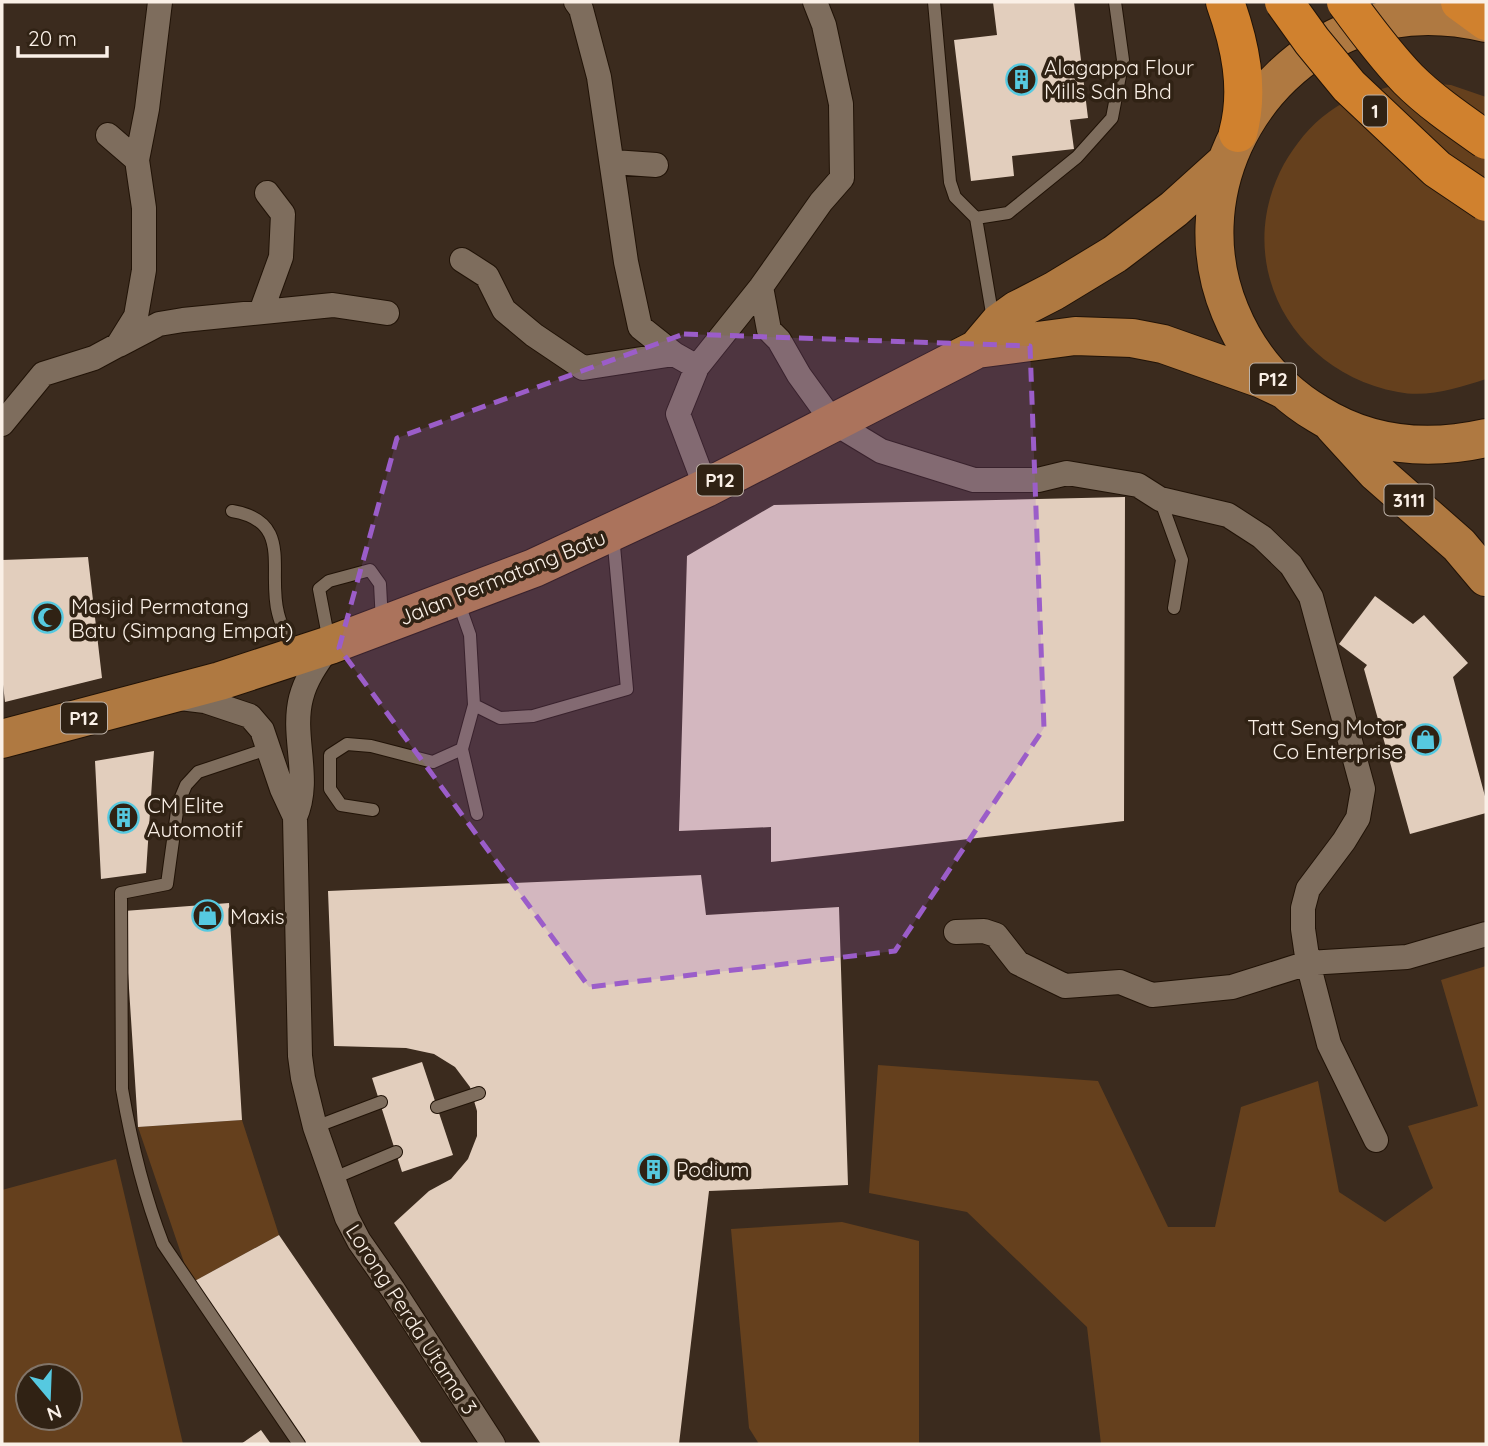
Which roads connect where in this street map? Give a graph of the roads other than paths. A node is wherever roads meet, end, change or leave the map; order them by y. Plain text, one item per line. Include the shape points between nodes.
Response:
1 (160, 2) edge
2 (815, 2) edge
3 (934, 2) edge
4 (1115, 2) edge
5 (1225, 2) edge
6 (1284, 2) edge
7 (1346, 2) edge
8 (1460, 2) edge
9 (580, 4) edge
10 (1486, 22) edge
11 (108, 135) dead end
12 (1486, 140) edge
13 (1232, 148) junction
14 (137, 160) junction
15 (613, 162) junction
16 (656, 165) dead end
17 (267, 193) dead end
18 (1486, 202) edge
19 (976, 218) junction
20 (462, 260) dead end
21 (761, 287) junction
22 (261, 312) junction
23 (387, 313) dead end
24 (986, 338) junction
25 (118, 345) junction
26 (674, 354) junction
27 (697, 367) junction
28 (1283, 389) junction
29 (833, 422) junction
30 (1331, 423) junction
31 (2, 424) edge
32 (1486, 438) edge
33 (706, 488) junction
34 (1160, 499) junction
35 (232, 511) dead end
36 (613, 532) junction
37 (1486, 577) edge
38 (457, 598) junction
39 (1174, 608) dead end
40 (382, 626) junction
41 (312, 651) junction
42 (166, 696) junction
43 (474, 705) junction
44 (2, 739) edge
45 (270, 748) junction
46 (463, 749) junction
47 (373, 810) dead end
48 (477, 814) dead end
49 (295, 817) junction
50 (956, 932) dead end
51 (1486, 934) edge
52 (1308, 963) junction
53 (480, 1093) dead end
54 (381, 1102) dead end
55 (438, 1107) dead end
56 (316, 1127) junction
57 (1376, 1140) dead end
58 (396, 1152) dead end
59 (334, 1178) junction
60 (299, 1444) edge
61 (492, 1444) edge

1 - 14 street
2 - 21 street via 841,104 842,178
3 - 19 lane via 950,183 955,197
4 - 19 lane via 1123,60 1112,118 1077,157 1008,213
5 - 13 highway via 1244,81 1245,109
6 - 18 highway, 1, bridge via 1349,86 1437,169
7 - 12 highway, 1, bridge via 1409,80
8 - 10 highway
9 - 15 street via 599,77
10 - 13 main road, P12 via 1410,17 1333,39 1288,69 1252,110
11 - 14 street
13 - 24 main road, Jalan Permatang Batu / P12 via 1174,209 1115,254 1017,310
13 - 28 main road, P12 via 1214,217 1217,271 1224,298 1248,347
14 - 25 street via 144,208 144,270 136,316
15 - 16 street
15 - 26 street via 640,327
17 - 22 street via 283,214 281,257
19 - 24 lane
20 - 26 street via 487,276 505,310 583,368
21 - 27 street
21 - 29 street via 769,330
22 - 23 street via 333,305
22 - 25 street via 159,324
24 - 28 main road, Jalan Permatang Batu / P12 via 1132,338 1163,344
24 - 29 main road, Jalan Permatang Batu / P12
25 - 31 street via 43,374
26 - 27 street
27 - 33 street via 678,414
28 - 30 main road, P12
29 - 33 main road, Jalan Permatang Batu / P12
29 - 34 street via 881,451 974,480 1038,480 1067,473 1138,485
30 - 32 main road, P12 via 1410,445
30 - 37 main road, 3111 via 1362,458 1459,545
33 - 36 main road, Jalan Permatang Batu / P12
34 - 39 lane via 1182,560
34 - 52 street via 1228,514 1262,537 1291,565 1311,597 1363,789 1357,818 1308,889 1303,929
35 - 41 lane via 252,514 272,536 277,611
36 - 38 main road, Jalan Permatang Batu / P12
36 - 43 lane via 627,689 533,716 500,718
38 - 40 main road, Jalan Permatang Batu / P12
38 - 43 lane via 470,635
40 - 41 main road, Jalan Permatang Batu / P12
40 - 41 lane via 380,584 370,570 329,581 319,589
41 - 42 main road, Jalan Permatang Batu / P12
41 - 49 street, Lorong Perda Utama 3 via 300,701 302,790
42 - 44 main road, Jalan Permatang Batu / P12
42 - 45 street, Lorong Perda Utama 3 via 205,701 250,716
43 - 46 lane
45 - 49 street, Lorong Perda Utama 3
45 - 60 lane via 198,772 178,804 167,884 121,893 122,1089 163,1244
46 - 47 lane via 433,762 347,744 330,755 330,789 341,805
46 - 48 lane
49 - 56 street, Lorong Perda Utama 3 via 300,1056
50 - 52 street via 984,930 996,935 1018,963 1065,986 1120,982 1152,995 1232,988
51 - 52 street via 1407,957
52 - 57 street via 1329,1044
53 - 55 lane
54 - 56 lane
56 - 59 street, Lorong Perda Utama 3
58 - 59 lane
59 - 61 street, Lorong Perda Utama 3 via 359,1241

